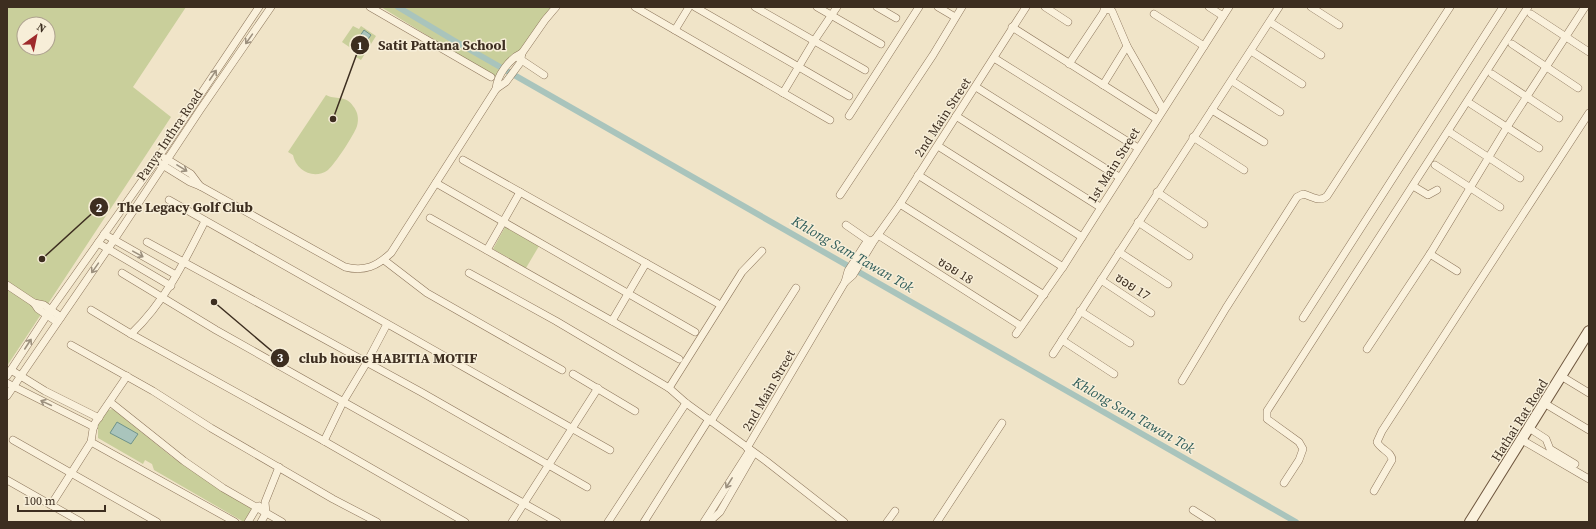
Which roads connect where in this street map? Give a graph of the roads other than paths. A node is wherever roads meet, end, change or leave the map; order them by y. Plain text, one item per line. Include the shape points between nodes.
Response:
1 (258, 7) edge
2 (271, 7) edge
3 (370, 7) edge
4 (556, 7) edge
5 (635, 7) edge
6 (689, 7) edge
7 (695, 7) edge
8 (756, 7) edge
9 (817, 7) edge
10 (837, 7) edge
11 (877, 7) edge
12 (919, 7) edge
13 (938, 7) edge
14 (962, 7) edge
15 (1026, 7) edge
16 (1044, 7) edge
17 (1209, 7) edge
18 (1229, 7) edge
19 (1279, 7) edge
20 (1311, 7) edge
21 (1450, 7) edge
22 (1503, 7) edge
23 (1585, 7) edge
24 (1108, 8) edge
25 (1529, 10) edge
26 (1589, 10) edge
27 (1154, 14) dead end
28 (831, 16) junction
29 (1223, 16) junction
30 (955, 17) junction
31 (896, 18) dead end
32 (1068, 22) dead end
33 (1270, 22) junction
34 (1339, 25) dead end
35 (1012, 27) junction
36 (675, 30) junction
37 (1566, 37) junction
38 (814, 41) junction
39 (881, 44) dead end
40 (1512, 44) dead end
41 (1127, 46) junction
42 (1204, 46) junction
43 (1251, 51) junction
44 (1589, 52) edge
45 (1321, 55) dead end
46 (518, 58) junction
47 (994, 58) junction
48 (1069, 64) junction
49 (799, 67) junction
50 (1546, 67) junction
51 (865, 70) dead end
52 (1492, 74) dead end
53 (544, 75) dead end
54 (495, 78) junction
55 (1232, 81) junction
56 (1302, 84) dead end
57 (1103, 85) junction
58 (976, 87) junction
59 (1578, 88) dead end
60 (496, 89) junction
61 (783, 93) junction
62 (849, 96) dead end
63 (1527, 97) junction
64 (1471, 104) dead end
65 (1163, 109) junction
66 (1212, 110) junction
67 (1280, 112) dead end
68 (1589, 113) edge
69 (849, 116) dead end
70 (956, 116) junction
71 (1559, 118) dead end
72 (1157, 119) junction
73 (830, 120) dead end
74 (1507, 127) junction
75 (1451, 133) dead end
76 (1193, 137) junction
77 (1264, 142) dead end
78 (938, 146) junction
79 (1138, 148) junction
80 (1539, 148) dead end
81 (1489, 157) junction
82 (158, 158) junction
83 (463, 160) dead end
84 (165, 162) junction
85 (1435, 165) dead end
86 (1244, 170) dead end
87 (918, 175) junction
88 (1120, 177) junction
89 (1520, 178) dead end
90 (436, 183) junction
91 (1413, 186) junction
92 (1470, 188) junction
93 (1437, 190) dead end
94 (520, 192) junction
95 (1158, 192) junction
96 (840, 195) dead end
97 (169, 200) dead end
98 (900, 204) junction
99 (1100, 207) junction
100 (1500, 207) dead end
101 (430, 218) dead end
102 (205, 221) junction
103 (503, 221) junction
104 (1138, 222) junction
105 (1204, 224) dead end
106 (846, 225) dead end
107 (104, 234) junction
108 (1082, 237) junction
109 (114, 240) junction
110 (874, 240) junction
111 (147, 242) dead end
112 (98, 243) junction
113 (108, 249) junction
114 (487, 250) junction
115 (762, 251) dead end
116 (1119, 252) junction
117 (1430, 254) junction
118 (1189, 256) dead end
119 (384, 260) junction
120 (185, 262) junction
121 (646, 263) junction
122 (1063, 266) junction
123 (1457, 271) dead end
124 (122, 273) dead end
125 (469, 273) dead end
126 (176, 275) junction
127 (1101, 280) junction
128 (1168, 284) dead end
129 (7, 285) edge
130 (171, 286) junction
131 (796, 288) dead end
132 (629, 293) junction
133 (1044, 295) junction
134 (161, 298) junction
135 (717, 303) dead end
136 (90, 310) dead end
137 (1080, 311) junction
138 (1151, 312) dead end
139 (49, 313) junction
140 (1303, 318) dead end
141 (59, 319) junction
142 (612, 322) junction
143 (387, 324) junction
144 (1021, 326) junction
145 (695, 332) dead end
146 (1589, 332) edge
147 (131, 334) junction
148 (1016, 334) dead end
149 (1062, 340) junction
150 (1130, 343) dead end
151 (72, 345) dead end
152 (1367, 349) dead end
153 (1053, 354) dead end
154 (678, 360) dead end
155 (367, 362) junction
156 (562, 370) dead end
157 (9, 373) edge
158 (573, 374) dead end
159 (1114, 374) dead end
160 (20, 376) junction
161 (127, 376) junction
162 (1561, 376) junction
163 (1182, 382) dead end
164 (10, 385) edge
165 (598, 388) junction
166 (669, 388) junction
167 (1589, 393) edge
168 (7, 396) edge
169 (63, 401) junction
170 (110, 402) junction
171 (343, 402) junction
172 (686, 403) junction
173 (1544, 403) junction
174 (59, 409) junction
175 (635, 410) dead end
176 (99, 418) junction
177 (710, 420) junction
178 (1002, 422) dead end
179 (94, 427) junction
180 (572, 428) junction
181 (1529, 428) junction
182 (1589, 430) edge
183 (13, 440) dead end
184 (1522, 440) junction
185 (324, 441) junction
186 (91, 442) junction
187 (610, 450) dead end
188 (751, 450) junction
189 (548, 464) junction
190 (1575, 464) dead end
191 (279, 467) junction
192 (72, 474) junction
193 (1589, 479) edge
194 (7, 480) edge
195 (1284, 483) dead end
196 (587, 487) dead end
197 (1374, 492) dead end
198 (265, 502) junction
199 (524, 504) junction
200 (51, 505) junction
201 (257, 507) junction
202 (1193, 510) dead end
203 (895, 511) dead end
204 (266, 513) junction
205 (81, 522) edge
206 (157, 522) edge
207 (235, 522) edge
208 (248, 522) edge
209 (261, 522) edge
210 (282, 522) edge
211 (377, 522) edge
212 (465, 522) edge
213 (512, 522) edge
214 (557, 522) edge
215 (608, 522) edge
216 (644, 522) edge
217 (704, 522) edge
218 (708, 522) edge
219 (844, 522) edge
220 (887, 522) edge
221 (937, 522) edge
222 (1212, 522) edge
223 (1470, 522) edge

82 -> 1 street, Panya Inthra Road
2 -> 84 street, Panya Inthra Road
3 - 54 street
4 - 46 street
5 - 36 street
6 - 36 street
7 - 49 street
8 - 38 street
9 - 28 street
10 - 28 street
11 - 31 street
12 - 69 street
13 - 30 street
14 - 30 street
15 - 35 street, 2nd Main Street
16 - 32 street
17 - 29 street
18 - 29 street, 1st Main Street
19 - 33 street
20 - 34 street
21 - 163 street via 1328,196 1319,200 1303,194 1297,197
22 - 140 street
23 - 26 street
23 - 37 street
24 - 41 street via 1112,11
24 - 48 street
25 - 37 street
25 - 91 street
27 - 42 street
28 - 38 street
28 - 39 street
29 - 42 street, 1st Main Street
30 - 96 street via 929,61
33 - 43 street
33 - 45 street
35 - 47 street, 2nd Main Street
35 - 48 street
36 - 61 street
37 - 44 street
37 - 50 street
38 - 49 street
38 - 51 street
40 - 50 street
41 - 57 street
41 - 65 street
42 - 65 street, 1st Main Street
43 - 55 street
43 - 56 street
46 - 53 street
46 - 54 street
46 - 60 street via 506,82
47 - 58 street, 2nd Main Street
47 - 79 street
48 - 57 street
49 - 61 street
49 - 62 street
50 - 59 street
50 - 63 street
52 - 63 street
54 - 60 street
55 - 66 street
55 - 67 street
57 - 72 street
58 - 70 street, 2nd Main Street
58 - 88 street
60 - 90 street
61 - 73 street
63 - 71 street
63 - 74 street
64 - 74 street
65 - 72 street, 1st Main Street
66 - 76 street
66 - 77 street
68 - 197 street via 1382,431 1378,445 1391,454 1392,460
70 - 78 street, 2nd Main Street
70 - 99 street
72 - 79 street, 1st Main Street
74 - 80 street
74 - 81 street
75 - 81 street
76 - 86 street
76 - 95 street
78 - 87 street, 2nd Main Street
78 - 108 street
79 - 88 street, 1st Main Street
81 - 89 street
81 - 92 street
82 - 84 street
82 - 107 street, Panya Inthra Road
83 - 94 street
84 - 109 street, Panya Inthra Road
84 - 119 street via 190,182 345,267 353,270 366,269
85 - 92 street
87 - 98 street, 2nd Main Street
87 - 122 street
88 - 99 street, 1st Main Street
90 - 103 street
90 - 119 street
91 - 93 street via 1428,195
91 - 195 street via 1267,411 1267,419 1299,442 1303,450
92 - 100 street
92 - 117 street
94 - 103 street
94 - 121 street
95 - 104 street
95 - 105 street
97 - 102 street
98 - 110 street, 2nd Main Street
98 - 133 street
99 - 108 street, 1st Main Street
101 - 114 street
102 - 120 street
102 - 143 street
103 - 114 street
103 - 132 street
104 - 116 street
104 - 118 street
106 - 110 street, ซอย 18
107 - 109 street
107 - 112 street, Panya Inthra Road
108 - 122 street, 1st Main Street
109 - 113 street, Panya Inthra Road
109 -> 126 street
110 - 144 street, ซอย 18
110 - 188 street, 2nd Main Street via 866,243 859,260
111 - 120 street
112 - 113 street
112 - 139 street, Panya Inthra Road
113 - 130 street
113 -> 141 street, Panya Inthra Road
114 - 142 street
115 - 166 street via 742,272
116 - 127 street
116 - 128 street
117 - 123 street
117 - 152 street
119 - 156 street via 427,293
120 - 126 street
120 - 155 street
121 - 132 street
121 - 135 street
122 - 133 street, 1st Main Street
124 - 134 street
125 - 166 street
126 - 130 street
127 - 137 street
127 - 138 street, ซอย 17
129 - 139 street via 34,303 38,309
130 - 134 street
131 - 177 street
132 - 142 street
132 - 145 street
133 - 144 street, 1st Main Street
134 - 147 street
134 - 171 street
136 - 147 street
137 - 149 street
137 - 150 street
139 - 141 street
157 -> 139 street, Panya Inthra Road
141 - 160 street, Panya Inthra Road
142 - 154 street
143 - 155 street
143 - 180 street
144 - 148 street, 1st Main Street
146 - 162 main road, Hathai Rat Road
147 - 185 street
149 - 153 street
149 - 159 street
151 - 161 street
155 - 171 street
155 - 189 street
157 - 160 street
158 - 165 street
160 - 164 street, Panya Inthra Road
160 - 169 street
161 - 170 street
161 - 191 street
162 - 167 street
162 - 173 main road, Hathai Rat Road
164 - 168 street, Panya Inthra Road
174 -> 164 street
165 - 175 street
165 - 180 street
166 - 172 street
169 - 174 street
169 - 176 street
170 - 176 street
170 - 201 street via 184,461 223,488
171 - 185 street
171 - 199 street
172 - 177 street
172 - 215 street
173 - 181 main road, Hathai Rat Road
173 - 182 street
174 - 179 street
176 - 179 street
177 - 188 street
177 - 216 street
178 - 221 street
179 - 186 street
180 - 187 street
180 - 189 street
181 - 184 main road, Hathai Rat Road
181 - 190 street via 1546,439 1550,449
183 - 192 street
184 - 193 street
184 - 223 main road, Hathai Rat Road
185 - 212 street
186 - 192 street
186 - 207 street
188 -> 217 street
188 - 218 street via 720,512
188 - 219 street
189 - 196 street
189 - 199 street
191 - 198 street
191 - 211 street
192 - 200 street
192 - 206 street
194 - 200 street
198 - 201 street
198 - 204 street
199 - 213 street
199 - 214 street
200 - 205 street
201 - 204 street
201 - 208 street
202 - 222 street
203 - 220 street
204 - 209 street
204 - 210 street

